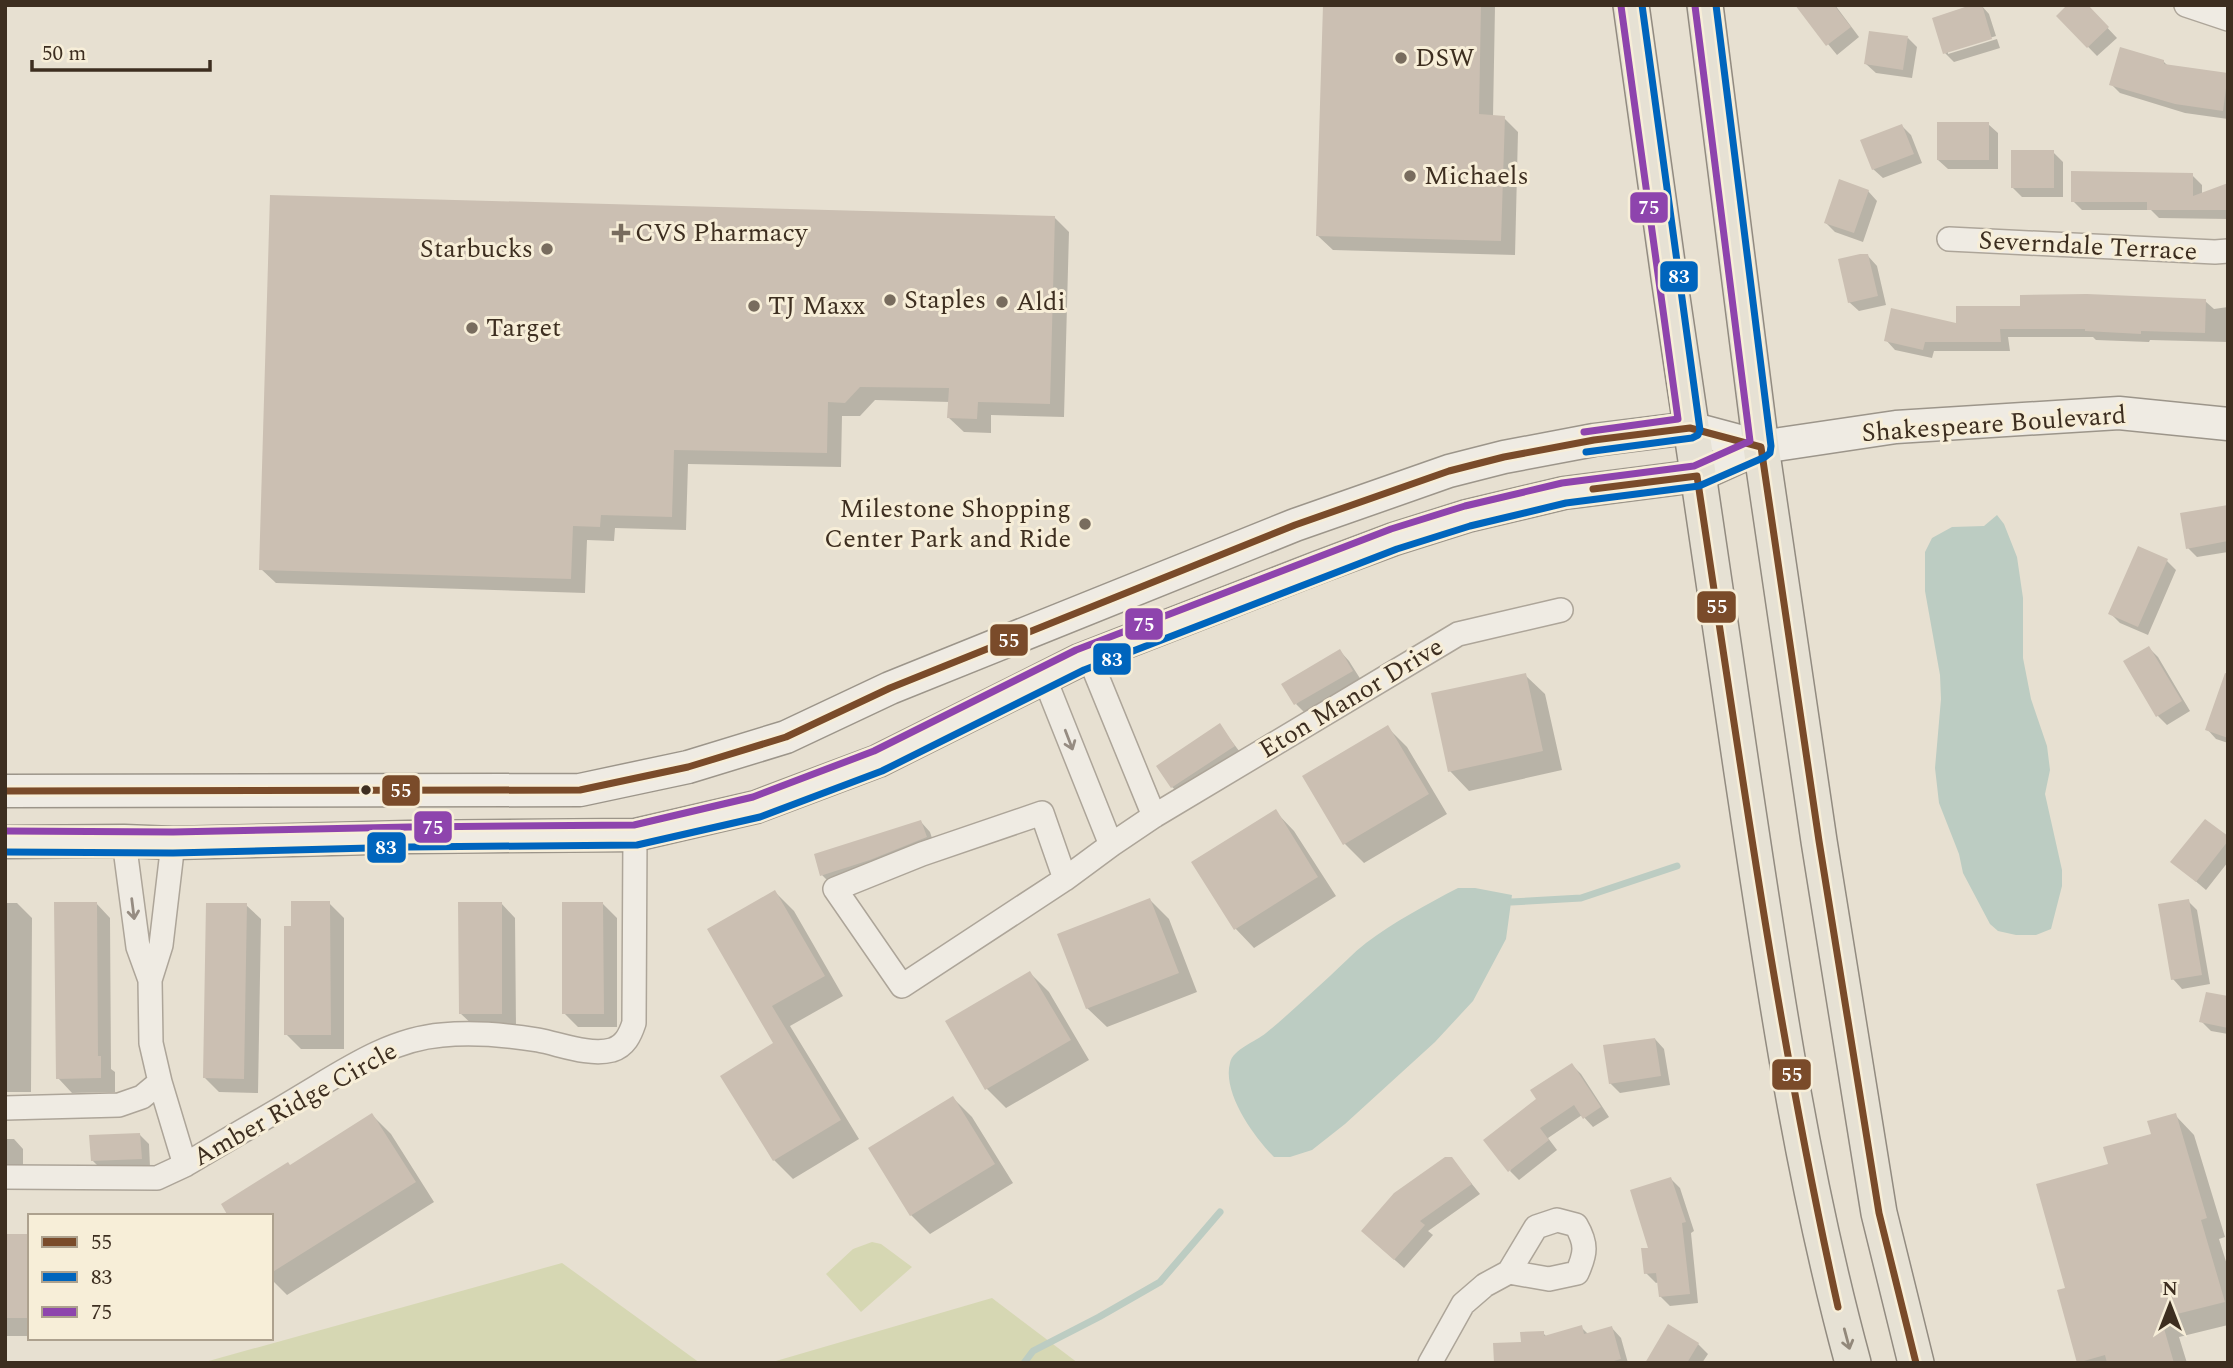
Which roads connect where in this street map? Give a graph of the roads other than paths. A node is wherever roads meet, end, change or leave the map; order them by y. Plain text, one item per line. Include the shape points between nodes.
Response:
1 (1630, 5) edge
2 (1705, 5) edge
3 (2186, 5) edge
4 (2228, 19) edge
5 (1949, 239) dead end
6 (2228, 251) edge
7 (2228, 424) edge
8 (1690, 428) junction
9 (1761, 447) junction
10 (1697, 476) junction
11 (1561, 610) dead end
12 (1089, 657) junction
13 (1044, 677) junction
14 (5, 791) edge
15 (1154, 816) junction
16 (635, 835) junction
17 (124, 841) junction
18 (5, 842) edge
19 (173, 843) junction
20 (1111, 845) junction
21 (1065, 879) junction
22 (150, 979) junction
23 (160, 1082) junction
24 (5, 1108) edge
25 (185, 1165) junction
26 (5, 1177) edge
27 (1509, 1272) dead end
28 (1430, 1363) edge
29 (1853, 1363) edge
30 (1916, 1363) edge

1 - 8 main road
2 - 9 main road
3 - 4 street
5 - 6 street, Severndale Terrace
7 - 9 street, Shakespeare Boulevard via 2119,412 1896,427
8 - 9 street, Shakespeare Boulevard
8 - 10 main road
8 - 14 street, Shakespeare Boulevard via 1504,457 1398,488 890,688 786,737 675,770 580,790
9 - 10 street, Shakespeare Boulevard
9 - 30 main road via 1879,1213
10 - 12 street, Shakespeare Boulevard via 1564,493 1467,516 1331,562
10 -> 29 main road via 1802,1148
11 - 15 street, Eton Manor Drive via 1458,635
12 - 13 street, Shakespeare Boulevard
12 - 15 street
13 - 16 street, Shakespeare Boulevard via 878,761 756,807
13 -> 20 street
15 - 20 street, Eton Manor Drive
16 - 19 street, Shakespeare Boulevard
16 - 25 street, Amber Ridge Circle via 634,1023 629,1039 612,1050 587,1050 492,1034 417,1039 347,1069
17 - 18 street, Shakespeare Boulevard
17 - 19 street, Shakespeare Boulevard
17 -> 22 street via 138,947
19 - 22 street via 161,945
20 - 21 street, Eton Manor Drive
21 - 21 street, Eton Manor Drive via 902,986 835,889 1042,813
22 - 23 street via 151,1043
23 - 24 street via 142,1097 119,1105
23 - 25 street
25 - 26 street, Amber Ridge Circle via 157,1178
27 - 28 street via 1463,1304

